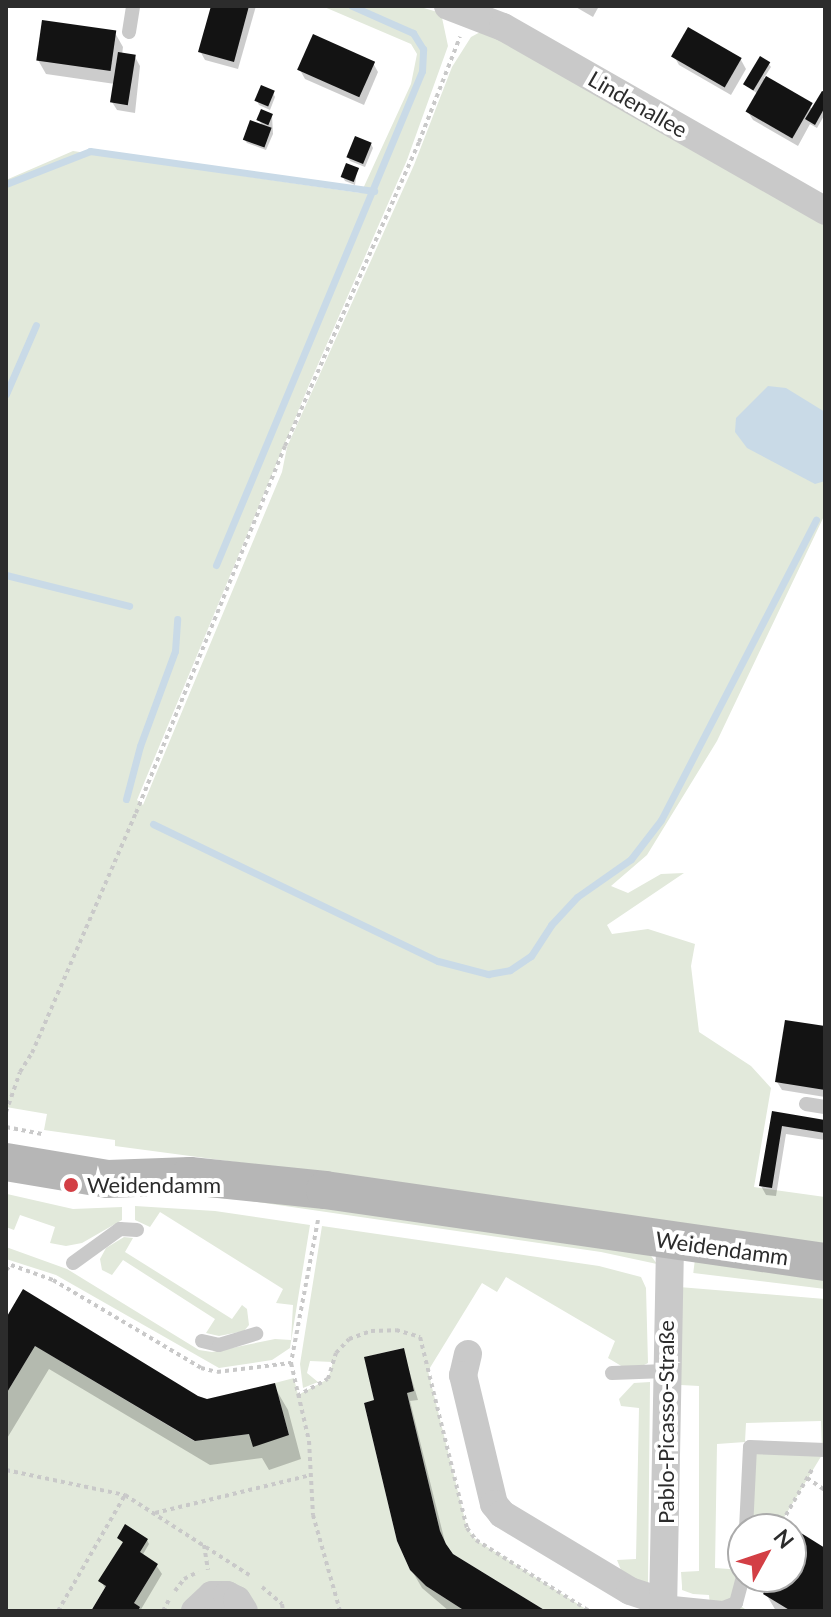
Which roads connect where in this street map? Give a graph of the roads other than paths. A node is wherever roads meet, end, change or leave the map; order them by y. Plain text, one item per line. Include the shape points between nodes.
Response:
1 (133, 6) edge
2 (458, 9) edge
3 (129, 32) dead end
4 (825, 211) edge
5 (806, 1104) dead end
6 (825, 1107) edge
7 (6, 1139) edge
8 (6, 1162) edge
9 (190, 1176) junction
10 (137, 1230) dead end
11 (670, 1241) junction
12 (825, 1262) edge
13 (73, 1263) dead end
14 (256, 1334) dead end
15 (202, 1341) dead end
16 (468, 1354) dead end
17 (666, 1371) junction
18 (612, 1373) dead end
19 (825, 1450) edge
20 (747, 1513) edge
21 (739, 1593) edge
22 (663, 1607) edge
23 (195, 1611) edge
24 (244, 1611) edge

1 - 3 lane
2 - 4 street, Lindenallee via 503,27
5 - 6 lane
7 - 9 street, Weidendamm via 145,1162
8 - 9 street, Weidendamm via 108,1179
9 - 11 street, Weidendamm via 325,1190
10 - 13 lane via 120,1229
11 - 12 street, Weidendamm
11 - 17 street, Pablo-Picasso-Straße
14 - 15 lane via 219,1345
16 - 22 street via 463,1375 494,1504 502,1514 608,1568 630,1591
17 - 18 lane
17 - 22 street, Pablo-Picasso-Straße
19 - 20 lane via 750,1447
21 - 22 lane via 736,1603 723,1608
23 - 24 street via 212,1595 227,1595

